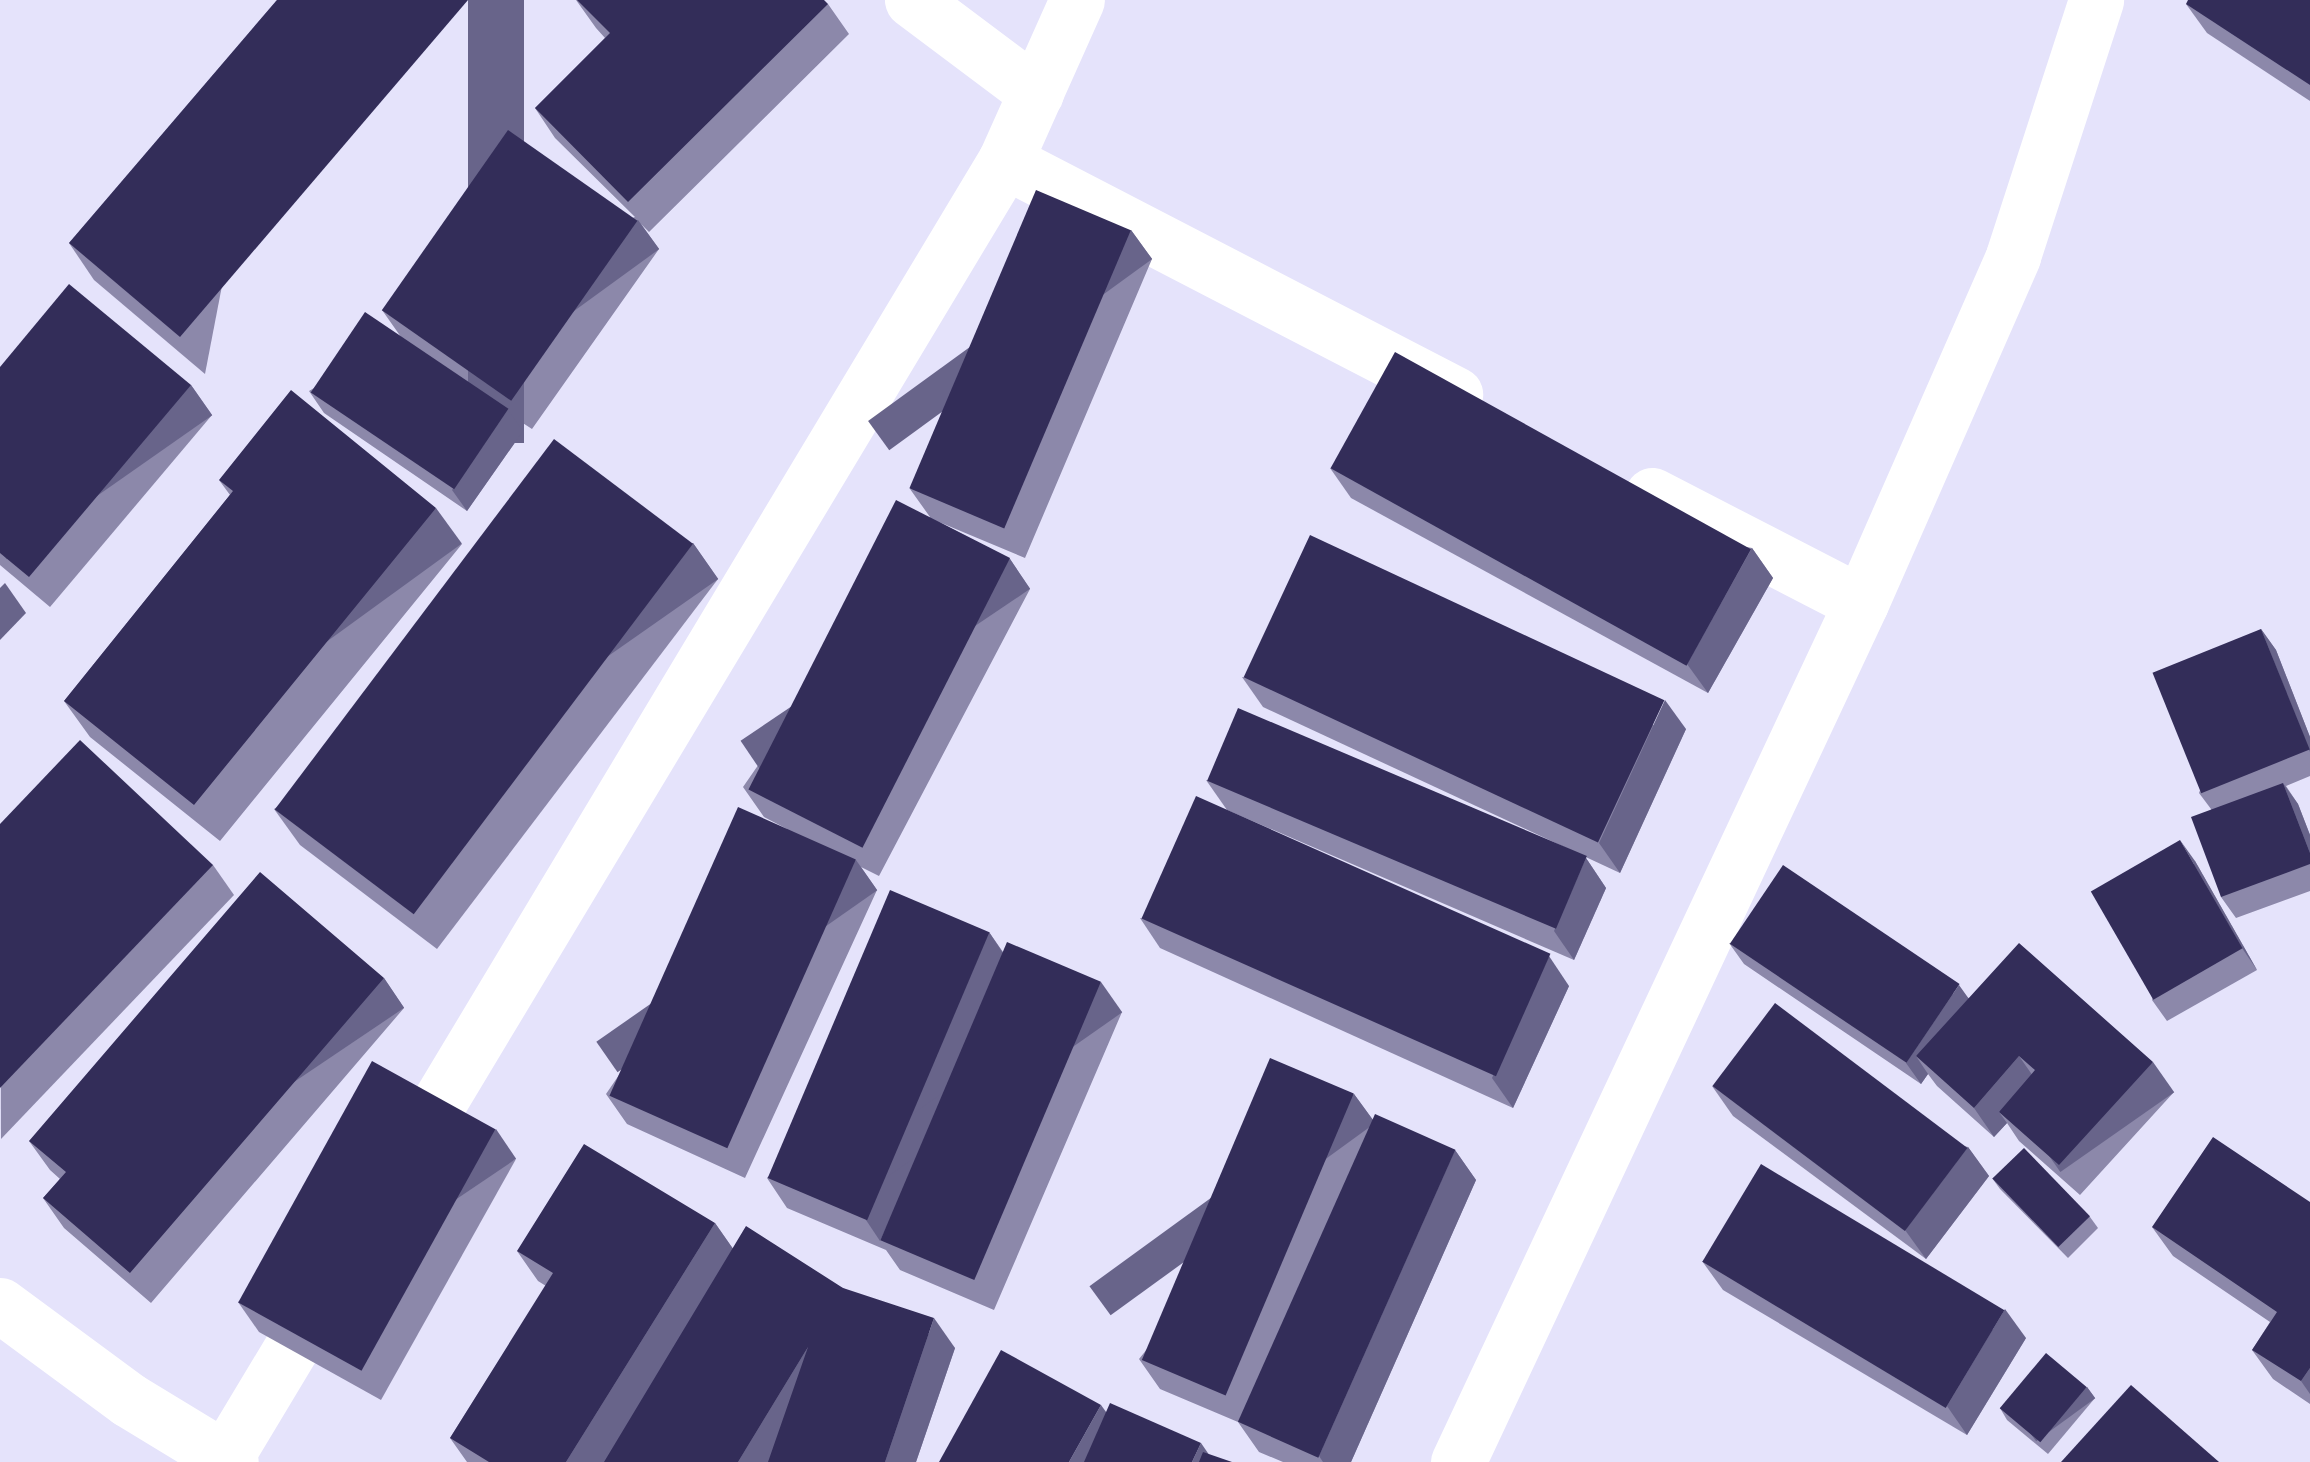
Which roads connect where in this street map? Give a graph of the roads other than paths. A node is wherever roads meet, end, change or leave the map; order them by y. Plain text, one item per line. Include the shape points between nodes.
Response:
1 (912, 0) edge
2 (1077, 0) edge
3 (2096, 0) edge
4 (1036, 93) junction
5 (1005, 162) junction
6 (1494, 414) edge
7 (1599, 468) edge
8 (1861, 603) junction
9 (0, 1305) edge
10 (228, 1460) edge
11 (1458, 1462) edge

1 - 4 street
2 - 4 street
3 - 8 street via 2013,256
4 - 5 street
5 - 6 street
5 - 10 street
7 - 8 street
8 - 11 street
9 - 10 street via 129,1400

